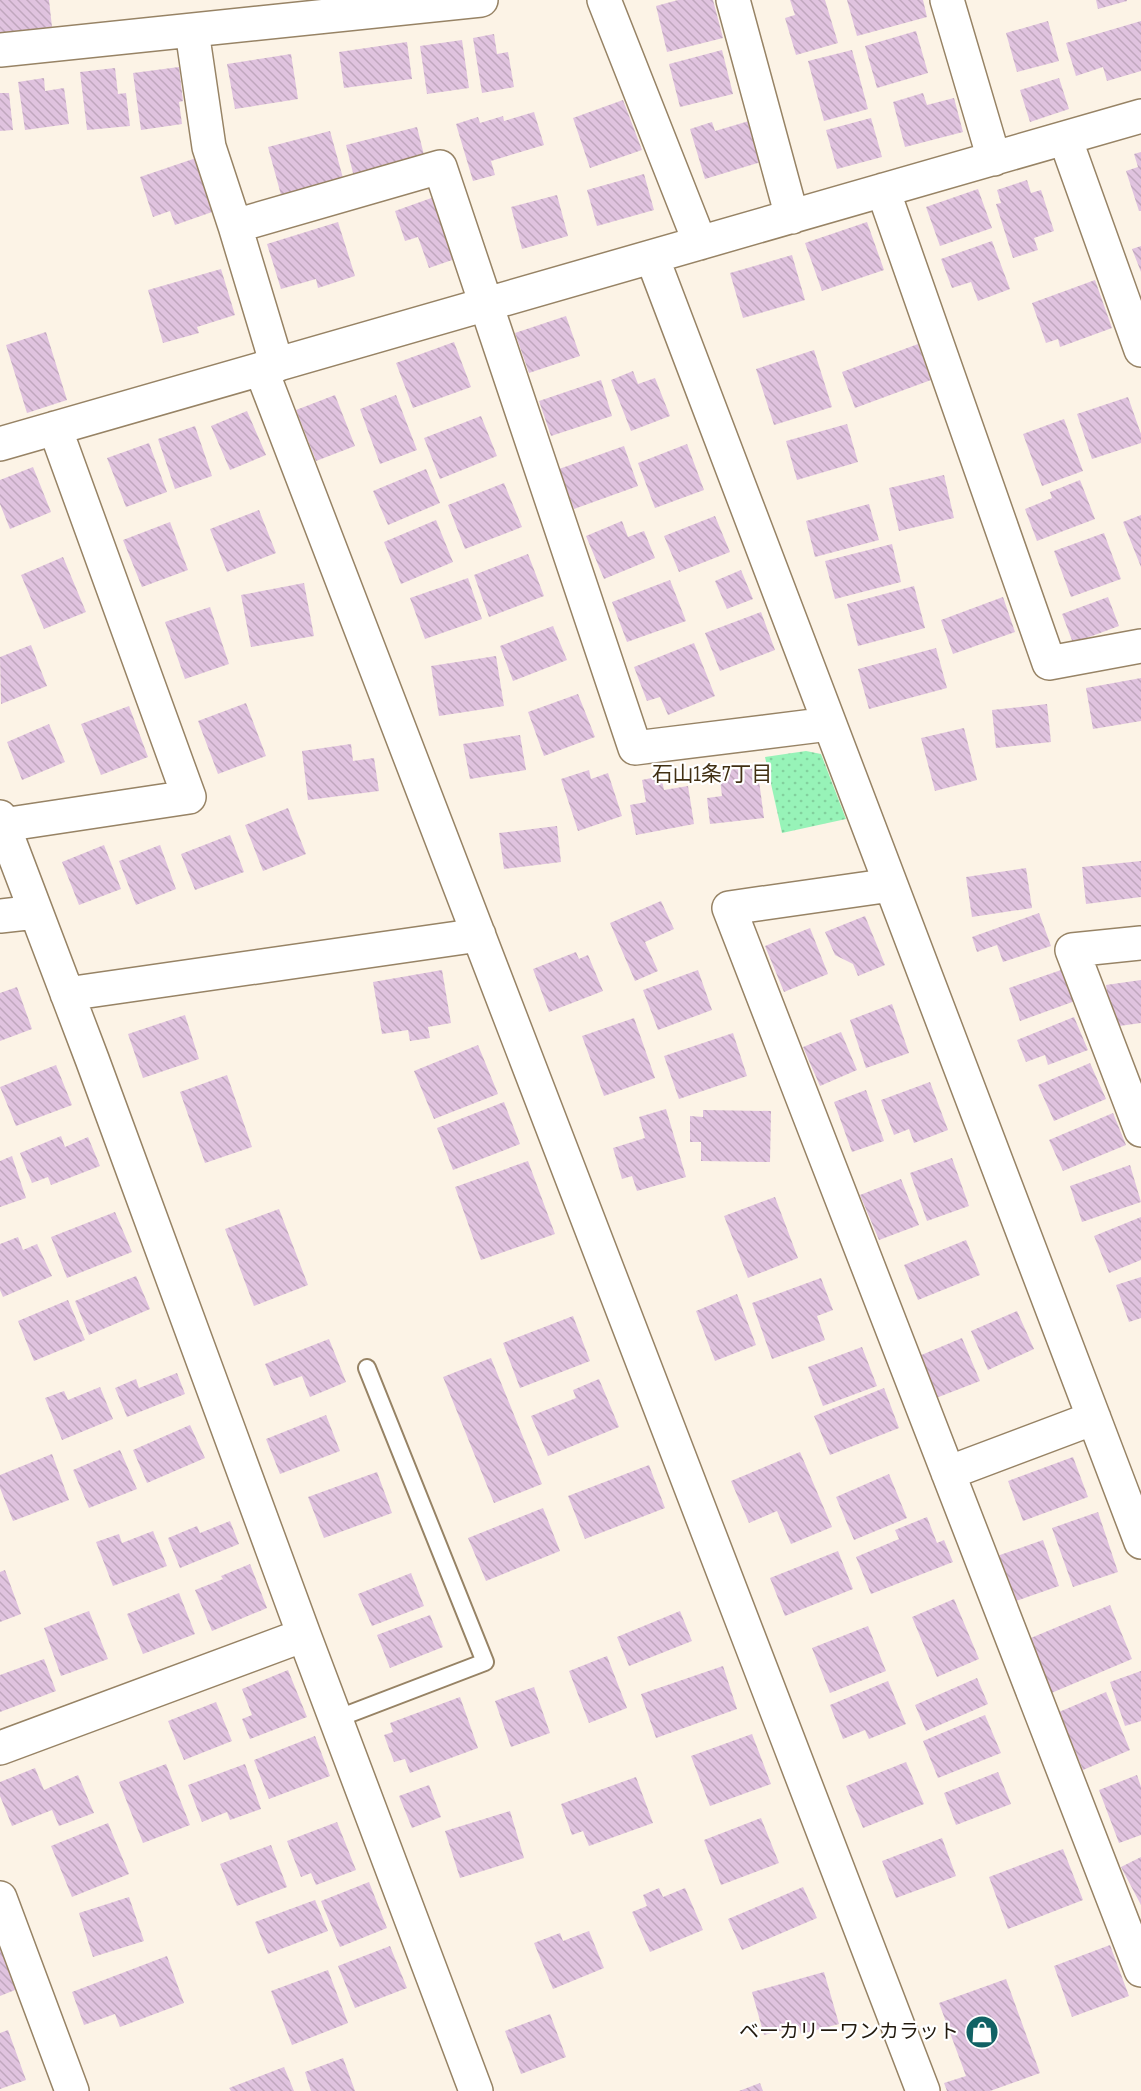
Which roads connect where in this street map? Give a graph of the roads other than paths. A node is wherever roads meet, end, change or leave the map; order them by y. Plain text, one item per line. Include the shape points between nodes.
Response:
1 (481, 0) edge
2 (604, 0) edge
3 (733, 0) edge
4 (947, 0) edge
5 (192, 31) junction
6 (0, 50) edge
7 (1141, 116) edge
8 (1065, 138) junction
9 (994, 159) junction
10 (883, 190) junction
11 (792, 217) junction
12 (236, 226) junction
13 (700, 243) junction
14 (652, 257) junction
15 (486, 304) junction
16 (1141, 350) edge
17 (269, 367) junction
18 (55, 428) junction
19 (0, 444) edge
20 (1141, 646) edge
21 (829, 724) junction
22 (2, 821) edge
23 (891, 885) junction
24 (36, 912) junction
25 (0, 916) edge
26 (479, 935) junction
27 (1141, 943) edge
28 (67, 994) junction
29 (1141, 1130) edge
30 (367, 1368) dead end
31 (1094, 1418) junction
32 (948, 1473) junction
33 (1141, 1542) edge
34 (304, 1635) junction
35 (336, 1719) junction
36 (0, 1748) edge
37 (0, 1898) edge
38 (1141, 1970) edge
39 (72, 2091) edge
40 (476, 2091) edge
41 (923, 2091) edge

1 - 5 street
2 - 13 street
3 - 11 street
4 - 9 street
5 - 6 street
5 - 12 street via 208,147
7 - 8 street
8 - 9 street
8 - 16 street
9 - 10 street
10 - 11 street
10 - 20 street via 1049,663
11 - 13 street
12 - 15 street via 440,167
12 - 17 street
13 - 14 street
14 - 15 street
14 - 21 street
15 - 17 street
15 - 21 street via 635,748
17 - 18 street
17 - 26 street
18 - 19 street
18 - 22 street via 189,797
21 - 23 street
22 - 24 street
23 - 31 street
23 - 32 street via 729,908
24 - 25 street
24 - 28 street
26 - 28 street
26 - 41 street
27 - 29 street via 1072,950
28 - 34 street
30 - 35 lane via 485,1662
31 - 32 street
31 - 33 street
32 - 38 street
34 - 35 street
34 - 36 street
35 - 40 street
37 - 39 street

